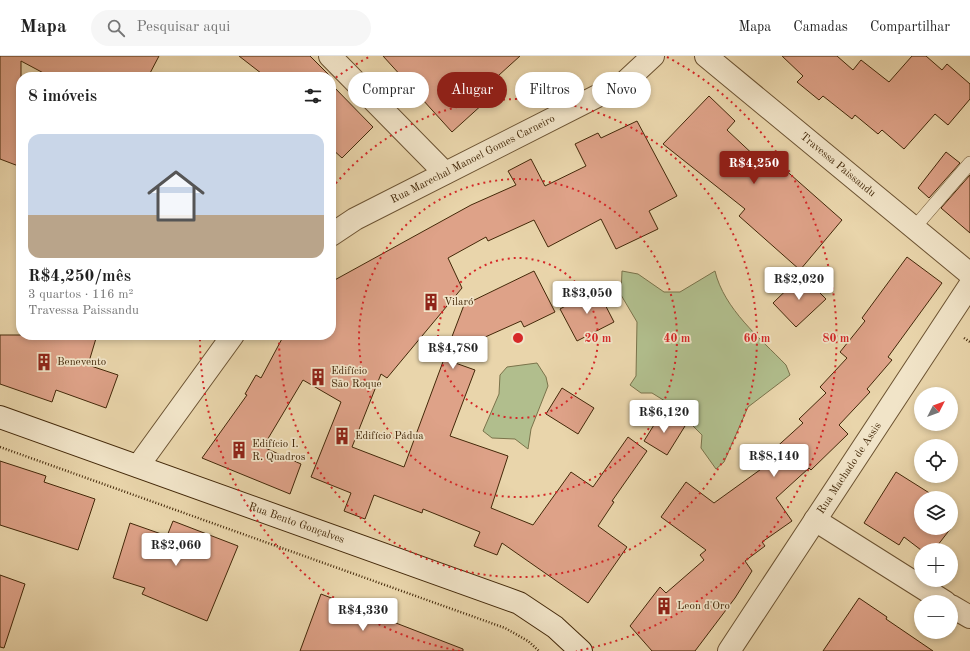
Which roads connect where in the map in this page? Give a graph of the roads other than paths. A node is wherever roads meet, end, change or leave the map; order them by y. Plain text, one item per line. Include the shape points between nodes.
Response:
1 (330, 56) edge
2 (706, 56) edge
3 (645, 59) edge
4 (970, 163) edge
5 (445, 173) junction
6 (914, 228) junction
7 (336, 232) edge
8 (970, 274) edge
9 (970, 285) edge
10 (229, 340) edge
11 (0, 417) edge
12 (138, 466) junction
13 (815, 520) junction
14 (934, 595) edge
15 (958, 610) edge
16 (970, 618) edge
17 (581, 651) edge
18 (729, 651) edge

1 - 5 street
2 - 6 street, Travessa Paissandu
3 - 5 street, Rua Marechal Manoel Gomes Carneiro via 625,82
4 - 6 lane
5 - 7 street, Rua Marechal Manoel Gomes Carneiro via 355,219
6 - 8 street, Travessa Paissandu
9 - 13 street, Rua Machado de Assis
10 - 12 street
11 - 12 street, Rua Bento Gonçalves
12 - 17 street, Rua Bento Gonçalves via 519,603 555,627
13 - 14 street
13 - 18 street, Rua Machado de Assis
15 - 16 street

